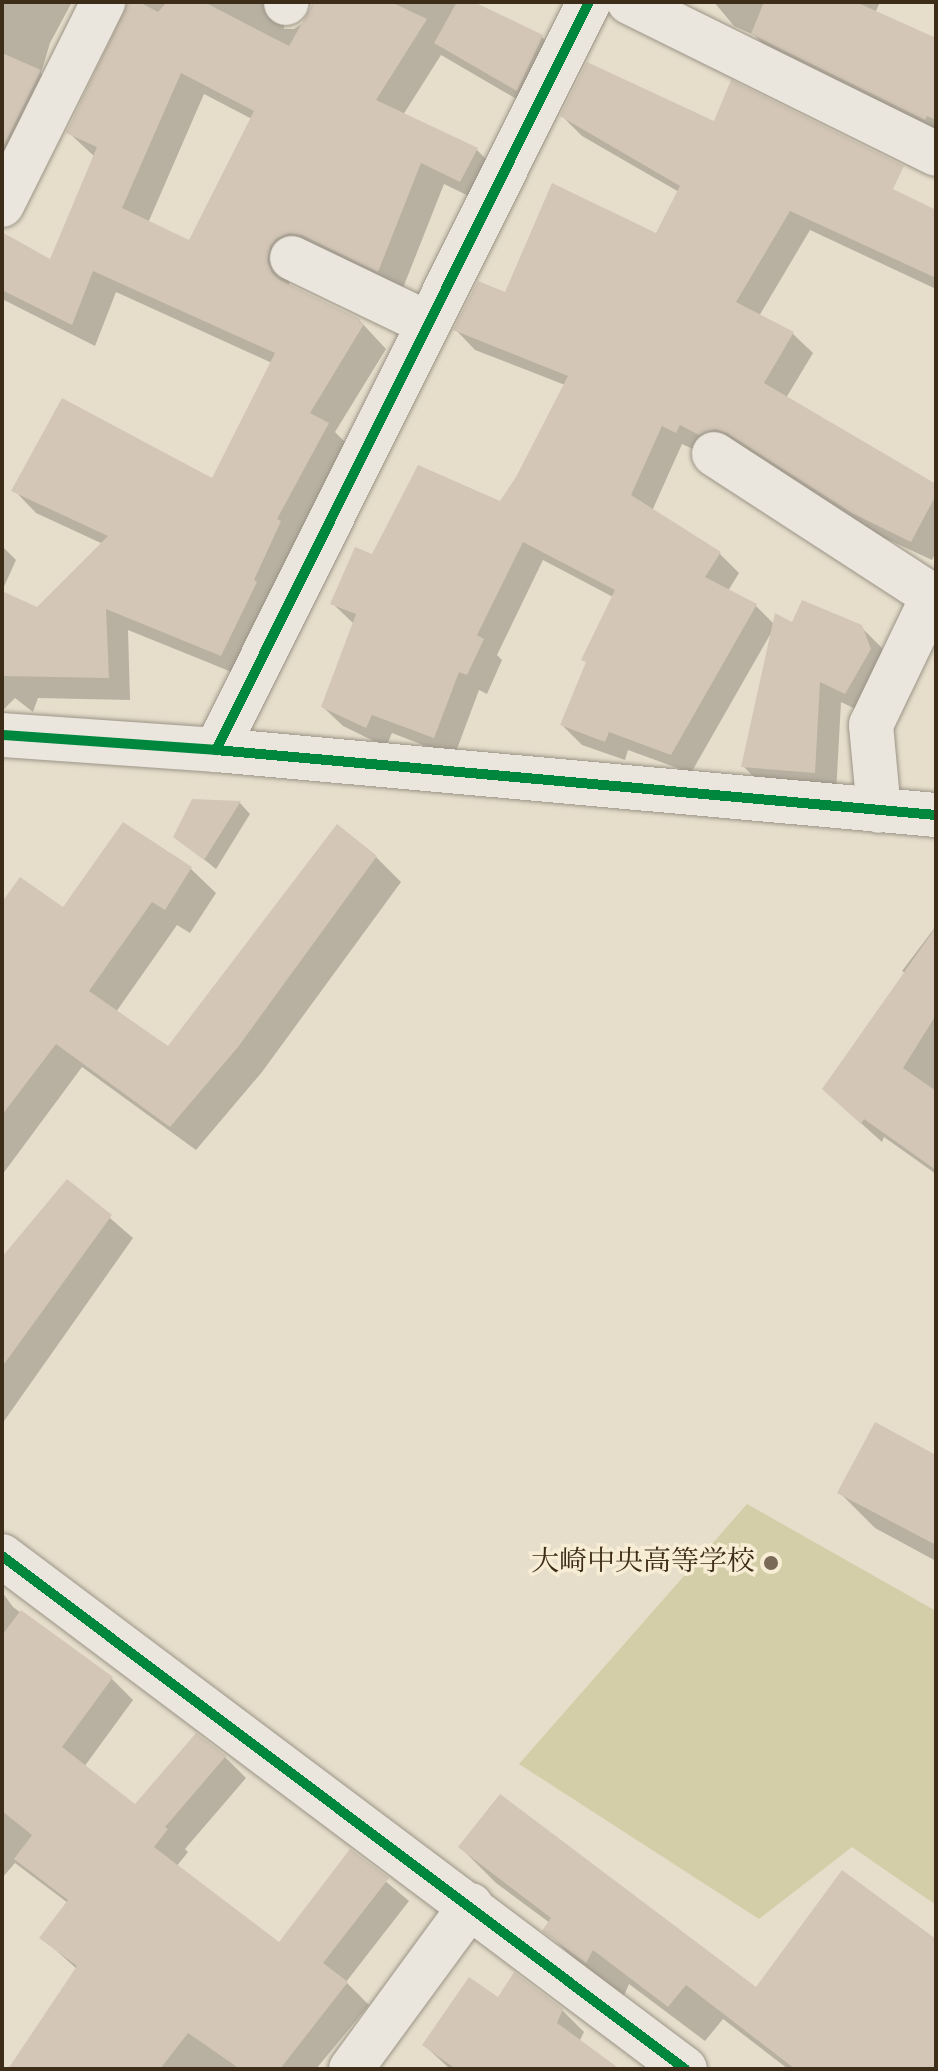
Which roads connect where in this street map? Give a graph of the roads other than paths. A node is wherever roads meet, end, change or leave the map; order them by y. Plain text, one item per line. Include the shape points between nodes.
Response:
1 (103, 2) edge
2 (589, 2) edge
3 (629, 2) edge
4 (936, 154) edge
5 (2, 205) edge
6 (292, 258) dead end
7 (427, 323) junction
8 (714, 454) dead end
9 (934, 593) edge
10 (2, 735) edge
11 (216, 750) junction
12 (879, 811) junction
13 (936, 815) edge
14 (7, 1571) edge
15 (471, 1905) junction
16 (351, 2069) edge
17 (685, 2069) edge

1 - 5 street
2 - 7 street
3 - 4 street
6 - 7 street
7 - 11 street
8 - 9 street
9 - 12 street via 871,725
10 - 11 street
11 - 12 street
12 - 13 street
14 - 15 street
15 - 16 street
15 - 17 street

